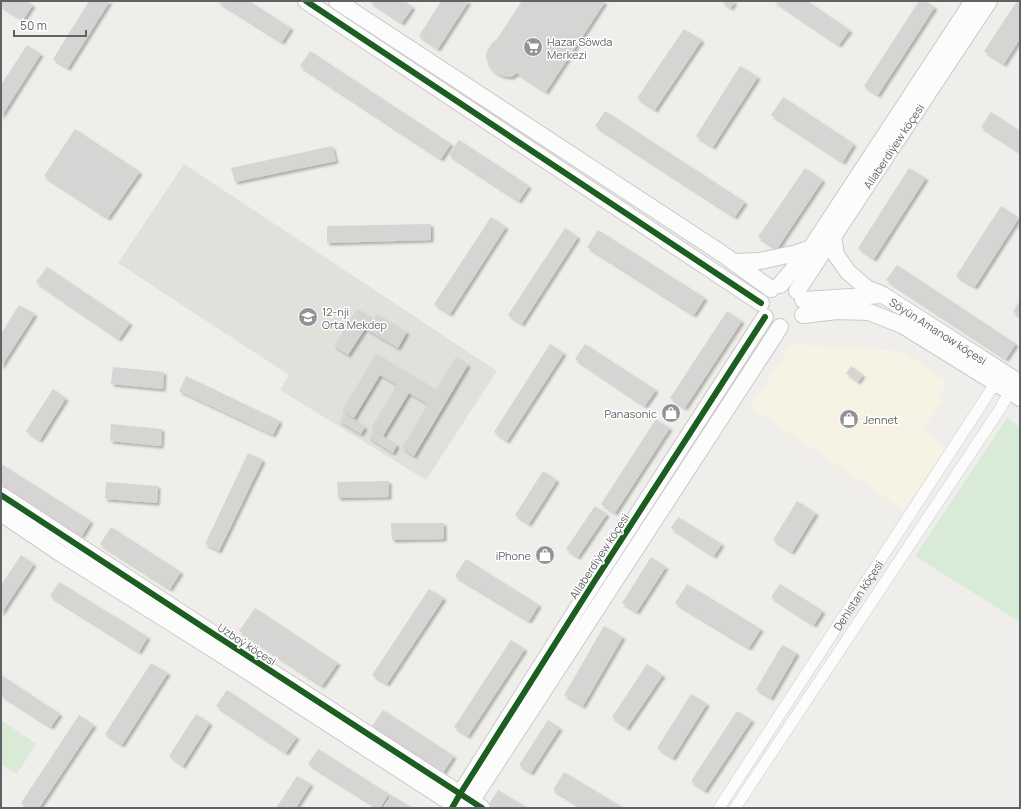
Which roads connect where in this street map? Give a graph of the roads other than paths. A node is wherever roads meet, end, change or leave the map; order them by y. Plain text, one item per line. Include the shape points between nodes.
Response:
1 (306, 1) edge
2 (337, 1) edge
3 (973, 1) edge
4 (989, 1) edge
5 (833, 237) junction
6 (811, 248) junction
7 (734, 262) junction
8 (776, 287) junction
9 (883, 295) junction
10 (801, 302) junction
11 (763, 310) junction
12 (780, 327) junction
13 (996, 382) junction
14 (1017, 391) edge
15 (1, 495) edge
16 (1, 513) edge
17 (464, 805) edge
18 (719, 808) edge
19 (735, 808) edge

1 - 11 street
2 - 7 street
3 - 6 street, Allaberdiýew köçesi
4 - 5 street, Allaberdiýew köçesi
5 - 9 street via 836,255 848,272 868,289
5 - 10 street, Allaberdiýew köçesi
6 - 7 street via 797,254 760,261
6 - 8 street, Allaberdiýew köçesi
7 - 8 street
8 - 10 street via 792,288
8 - 11 street via 768,292
9 - 10 street, Söyün Amanow köçesi
9 - 14 street, Söyün Amanow köçesi
10 - 12 street via 797,323 789,327
10 - 13 street, Söyün Amanow köçesi via 837,311 869,312 902,325
11 - 12 street via 771,324
11 - 17 street, Allaberdiýew köçesi via 594,582
12 - 17 street
13 - 14 street, Söyün Amanow köçesi
13 - 18 street, Dehistan köçesi
14 - 19 street, Dehistan köçesi via 1000,408
15 - 17 street, Uzboý köçesi via 216,636
16 - 17 street, Uzboý köçesi via 216,651

